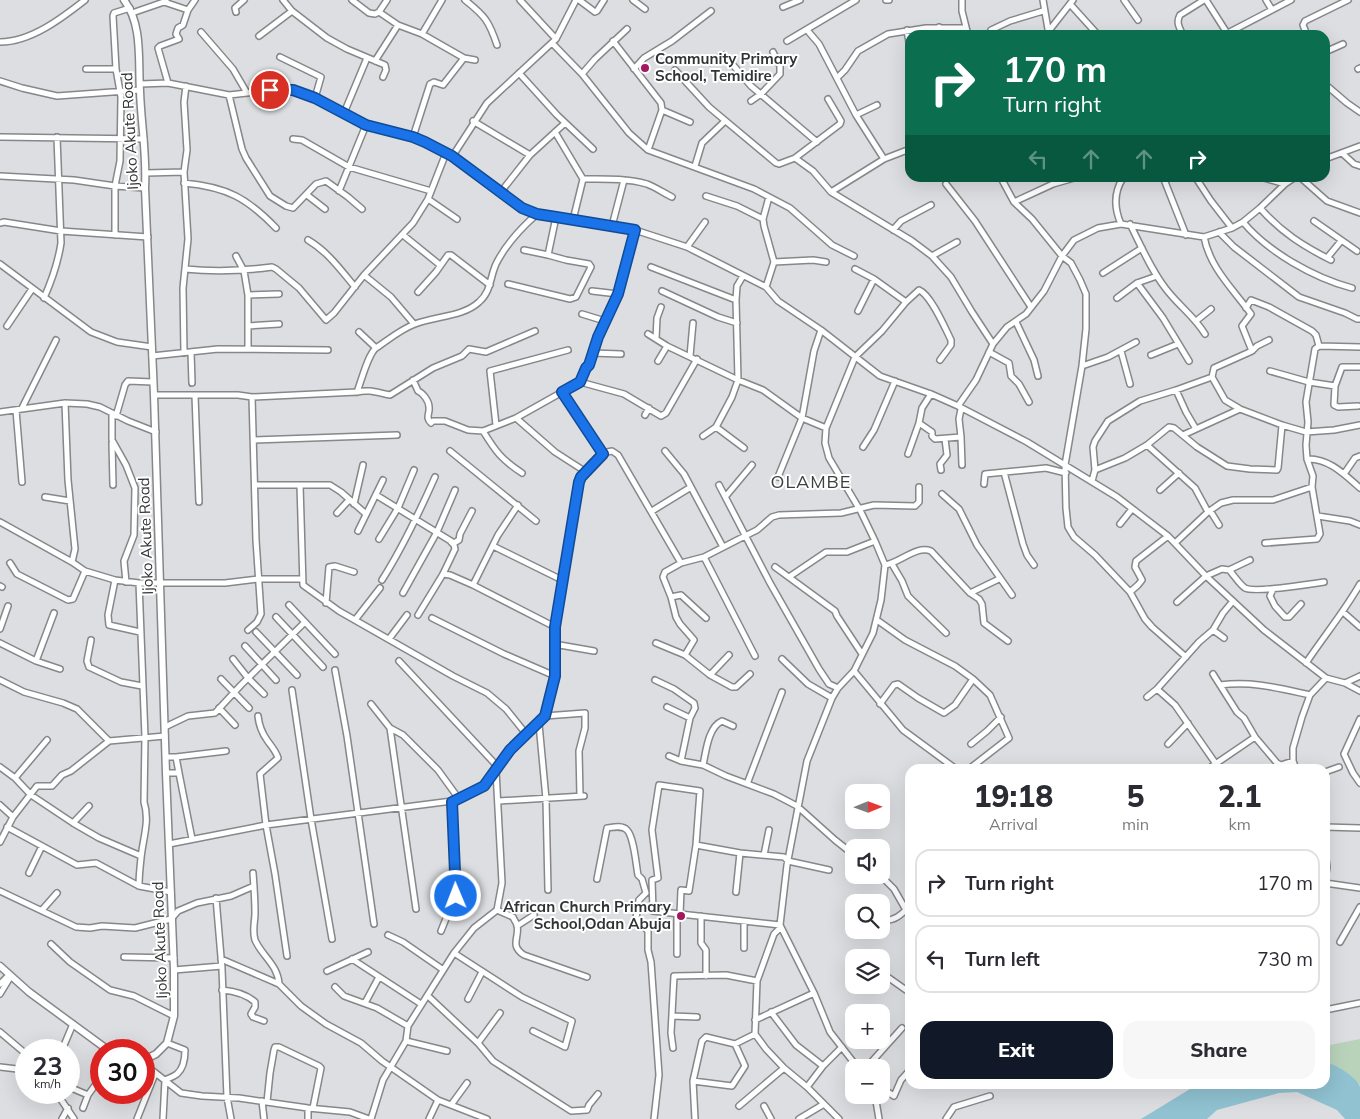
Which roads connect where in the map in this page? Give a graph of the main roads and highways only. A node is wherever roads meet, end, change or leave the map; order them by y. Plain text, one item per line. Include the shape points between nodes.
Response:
1 (124, 0) edge
2 (0, 966) edge
3 (93, 1039) edge
4 (155, 1054) edge

1 - 4 main road, Ijoko Akute Road via 135,23 146,173 174,958 174,1016 167,1043
2 - 3 main road

